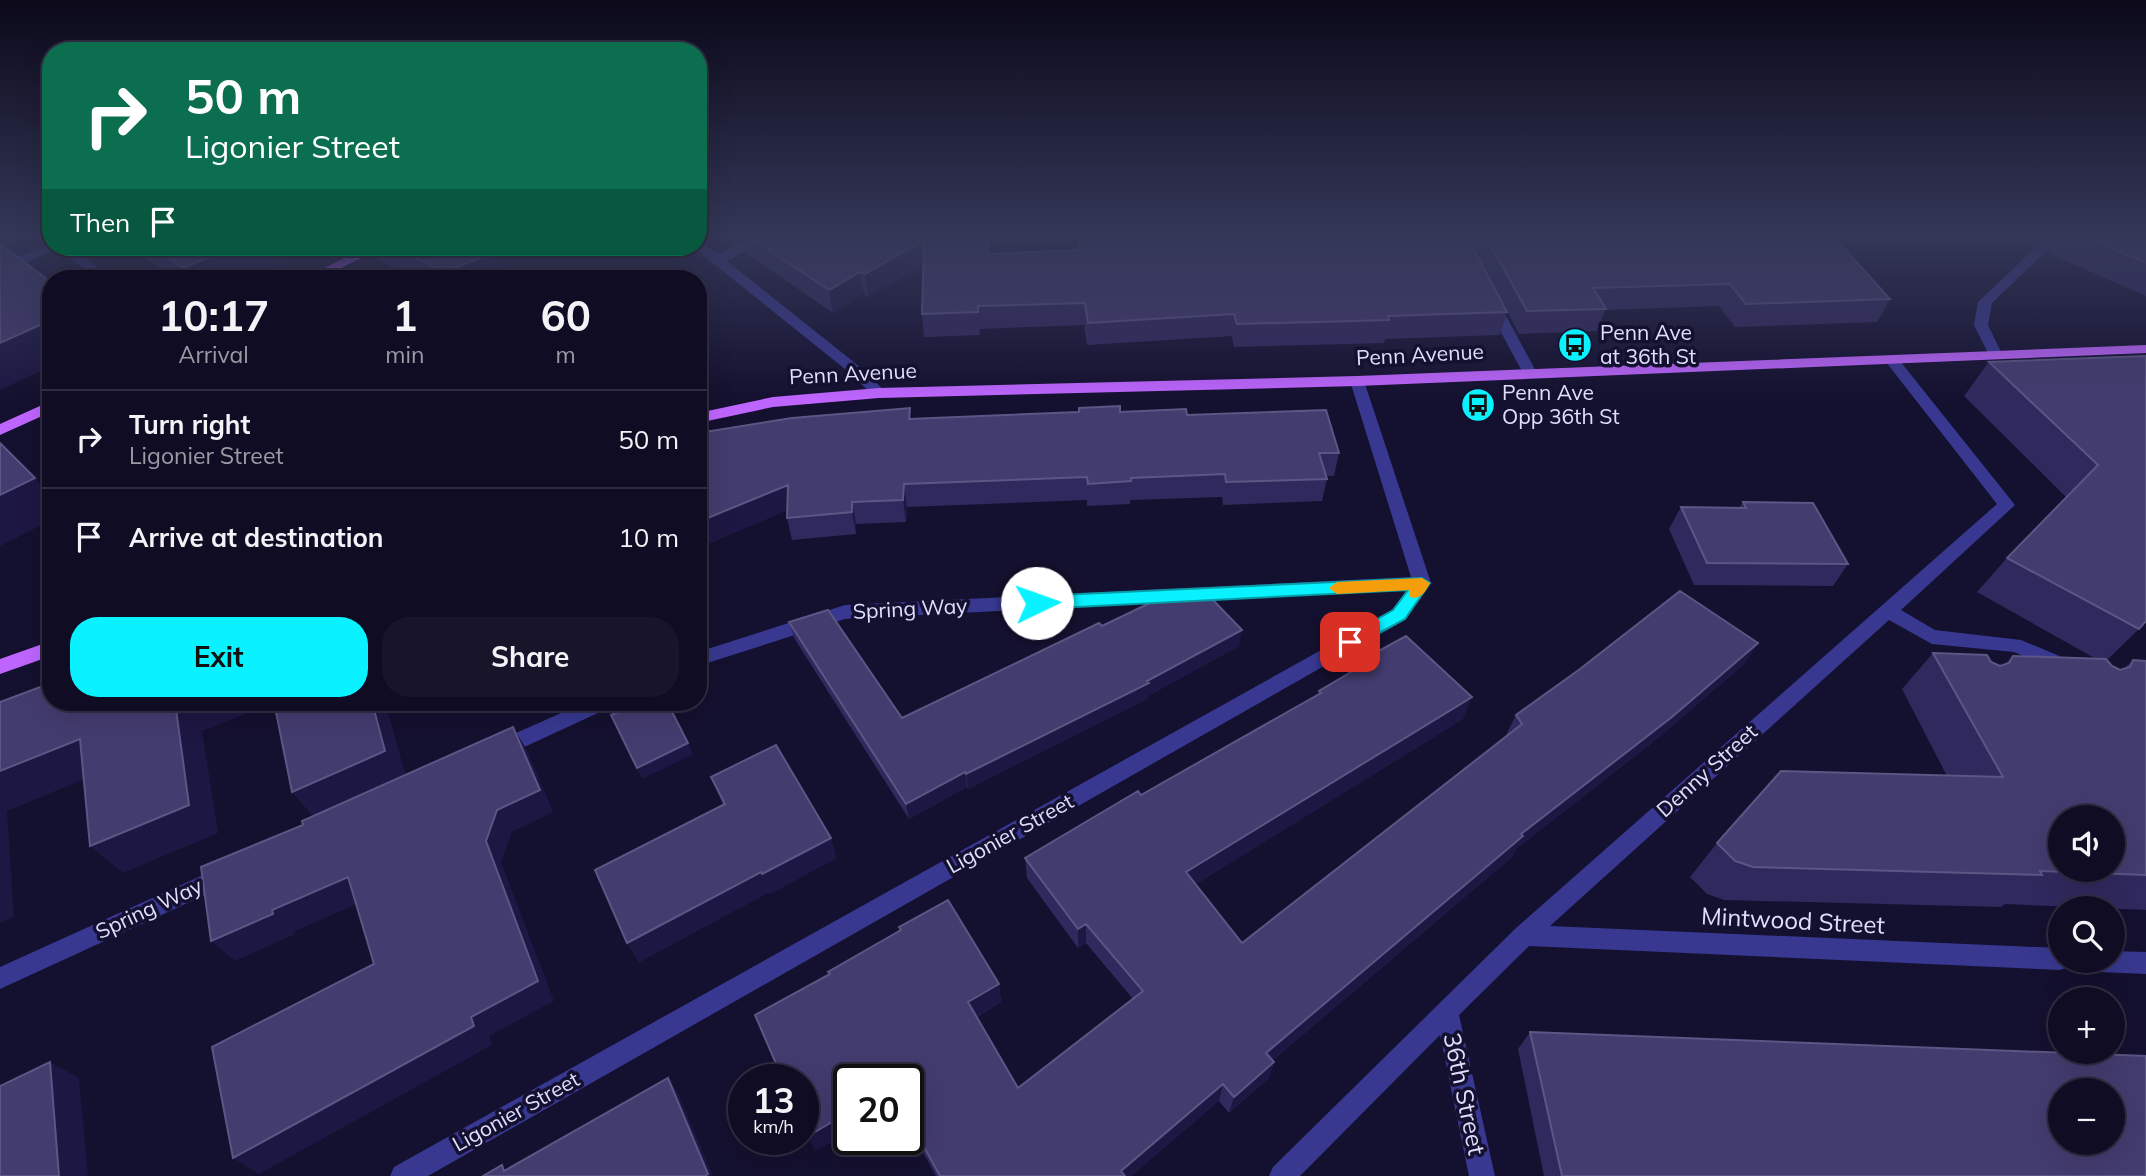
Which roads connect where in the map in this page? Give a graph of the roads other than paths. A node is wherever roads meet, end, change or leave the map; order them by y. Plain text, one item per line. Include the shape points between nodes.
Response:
1 (754, 290) edge
2 (1485, 290) edge
3 (1998, 290) edge
4 (2146, 349) edge
5 (1995, 354) junction
6 (1891, 359) junction
7 (1530, 373) junction
8 (1357, 381) junction
9 (879, 393) junction
10 (42, 410) edge
11 (707, 416) edge
12 (0, 430) edge
13 (1422, 583) junction
14 (1888, 611) junction
15 (1932, 637) junction
16 (42, 651) edge
17 (707, 656) edge
18 (1947, 660) edge
19 (0, 667) edge
20 (2076, 688) edge
21 (584, 711) edge
22 (478, 759) edge
23 (239, 868) edge
24 (1524, 935) junction
25 (2048, 958) edge
26 (2125, 962) edge
27 (2146, 963) edge
28 (0, 978) edge
29 (1447, 1012) junction
30 (403, 1176) edge
31 (1282, 1176) edge
32 (1482, 1176) edge

1 - 9 street
2 - 7 street
3 - 5 street via 1985,302 1981,324
4 - 5 main road, Penn Avenue
5 - 6 main road, Penn Avenue
6 - 7 main road, Penn Avenue
6 - 14 street, Denny Street via 2007,505
7 - 8 main road, Penn Avenue
8 - 9 main road, Penn Avenue
8 - 13 street
9 - 11 main road, Penn Avenue via 773,401
10 - 12 main road
13 - 17 street, Spring Way via 845,612
13 - 30 street, Ligonier Street via 1399,615
14 - 15 street
14 - 24 street, Denny Street
15 - 18 street
15 - 20 street via 2015,645 2054,662
16 - 19 main road
21 - 22 street
23 - 28 street, Spring Way
24 - 25 street, Mintwood Street
24 - 29 street, Denny Street
26 - 27 street
29 - 31 street, Denny Street
29 - 32 street, 36th Street

